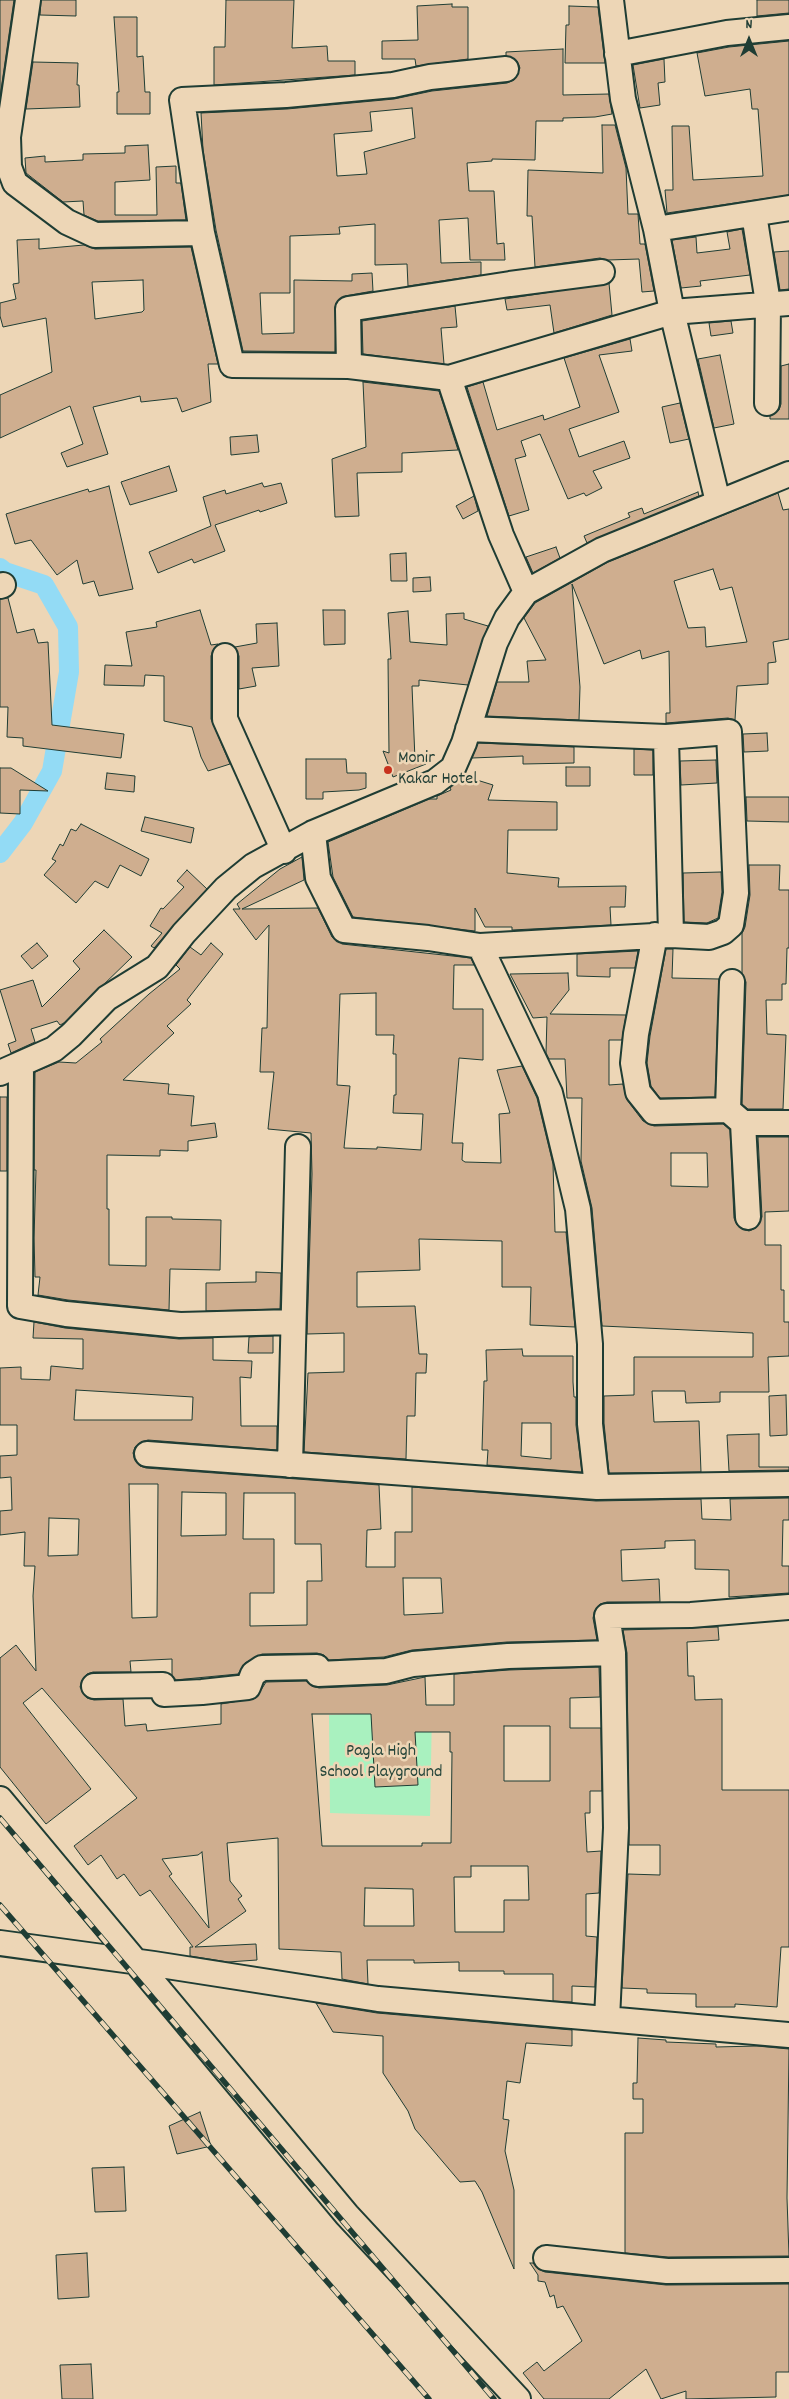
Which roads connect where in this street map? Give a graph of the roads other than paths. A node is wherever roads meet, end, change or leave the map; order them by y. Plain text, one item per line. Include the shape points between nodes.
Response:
1 (28, 0) edge
2 (611, 0) edge
3 (789, 27) edge
4 (617, 54) junction
5 (506, 69) dead end
6 (789, 208) edge
7 (754, 214) junction
8 (656, 229) junction
9 (202, 234) junction
10 (602, 272) dead end
11 (778, 303) edge
12 (672, 312) junction
13 (349, 366) junction
14 (449, 378) junction
15 (767, 403) dead end
16 (789, 474) edge
17 (718, 502) junction
18 (526, 592) junction
19 (225, 656) dead end
20 (468, 728) junction
21 (666, 737) junction
22 (313, 833) junction
23 (284, 851) junction
24 (663, 935) junction
25 (480, 946) junction
26 (732, 982) dead end
27 (10, 1069) edge
28 (736, 1117) junction
29 (789, 1123) edge
30 (298, 1147) dead end
31 (748, 1217) dead end
32 (293, 1322) junction
33 (147, 1454) dead end
34 (290, 1465) junction
35 (789, 1484) edge
36 (598, 1487) junction
37 (789, 1607) edge
38 (613, 1653) junction
39 (94, 1686) dead end
40 (0, 1799) edge
41 (0, 1943) edge
42 (137, 1962) junction
43 (607, 2019) junction
44 (789, 2035) edge
45 (546, 2258) dead end
46 (789, 2270) edge
47 (518, 2399) edge

1 - 9 street via 8,137 9,167 15,182 67,222 95,235
2 - 4 street
3 - 4 street via 727,33
4 - 8 street via 623,99
5 - 9 street via 430,77 394,85 182,100
6 - 7 street
7 - 8 street
7 - 11 street
8 - 12 street
9 - 13 street via 232,365
10 - 13 street via 348,310
11 - 12 street
11 - 15 street
12 - 14 street
12 - 17 street
13 - 14 street
14 - 18 street via 501,535
16 - 17 street
17 - 18 street via 602,550
18 - 20 street via 507,618 495,643
19 - 23 street via 225,719
20 - 21 street
20 - 22 street via 453,768 435,782
21 - 24 street
21 - 24 street via 729,732 736,893 731,925 724,932 708,937
22 - 23 street
22 - 25 street via 318,878 344,930
23 - 27 street via 253,866 226,888 157,967 107,998 54,1049
24 - 25 street
24 - 28 street via 636,1034 634,1063 638,1092 654,1112
25 - 36 street via 550,1093 578,1209 590,1344 590,1424
26 - 28 street
27 - 32 street via 20,1306 66,1314 180,1325
28 - 29 street
28 - 31 street
30 - 32 street
32 - 34 street
33 - 34 street
34 - 36 street
35 - 36 street
37 - 38 street via 691,1615 606,1616
38 - 39 street via 508,1656 413,1664 386,1671 318,1674 317,1667 262,1668 253,1674 248,1687 202,1692 164,1694 163,1685
38 - 43 street via 616,1828
40 - 42 street
41 - 42 street
42 - 43 street via 378,1999
42 - 47 street via 348,2215
43 - 44 street
45 - 46 street via 667,2271

